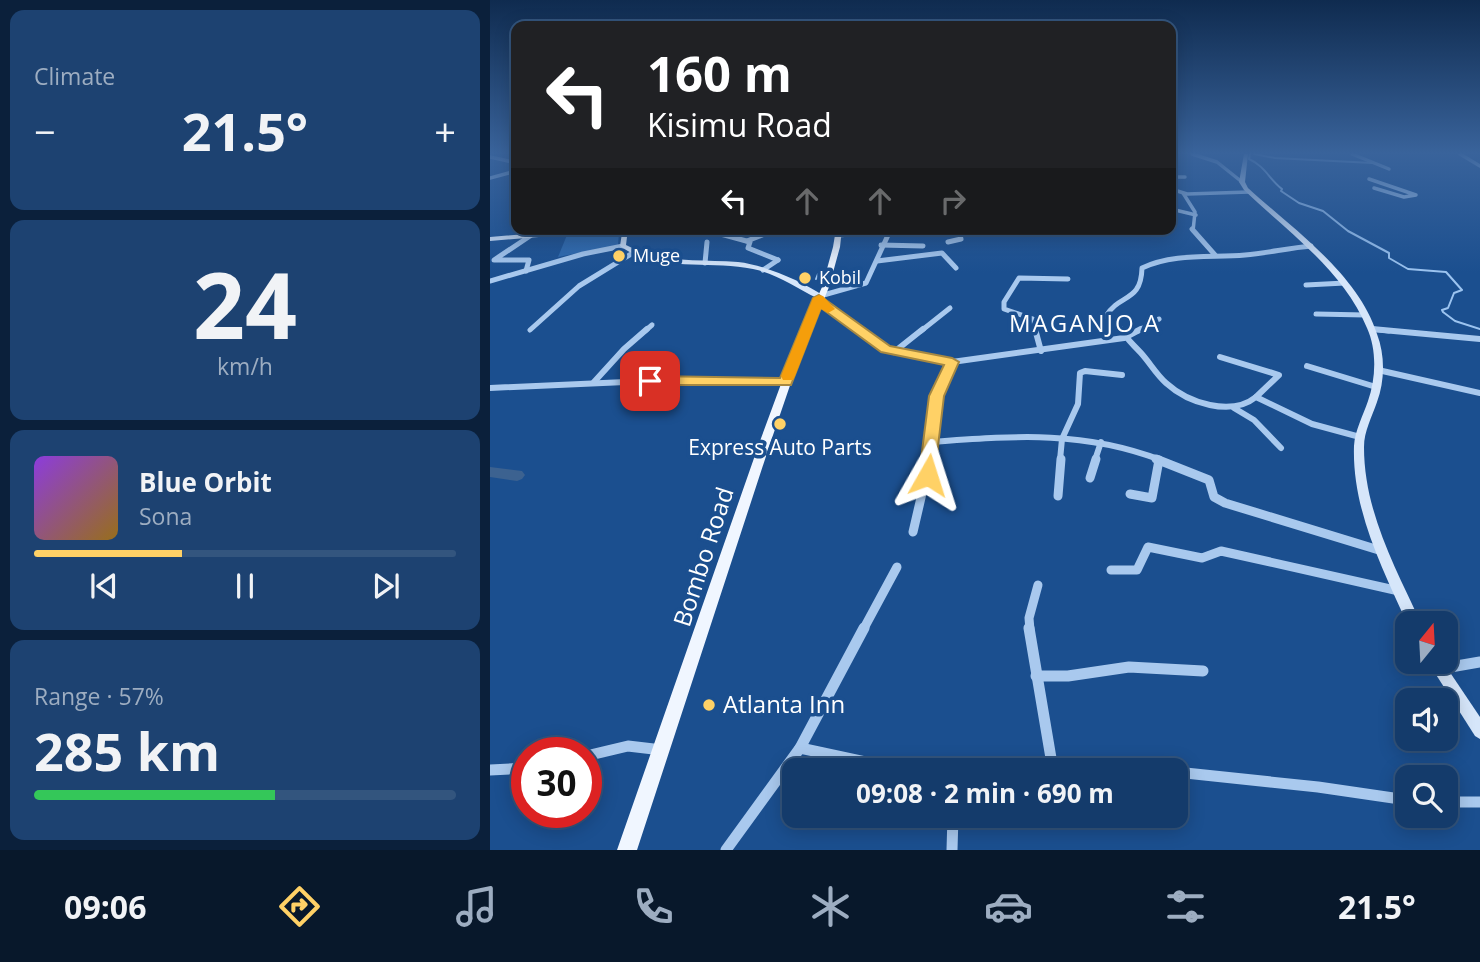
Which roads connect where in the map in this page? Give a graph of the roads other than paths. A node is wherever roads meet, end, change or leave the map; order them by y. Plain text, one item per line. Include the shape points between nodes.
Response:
1 (1183, 193) edge
2 (1251, 194) edge
3 (1393, 194) edge
4 (1412, 194) edge
5 (1176, 210) edge
6 (1196, 215) junction
7 (546, 235) edge
8 (624, 235) edge
9 (724, 235) edge
10 (762, 235) edge
11 (838, 235) edge
12 (888, 235) edge
13 (960, 235) edge
14 (530, 236) junction
15 (490, 239) edge
16 (747, 241) junction
17 (707, 242) dead end
18 (948, 242) dead end
19 (623, 246) junction
20 (881, 246) junction
21 (923, 246) dead end
22 (1311, 246) junction
23 (636, 251) junction
24 (1214, 255) junction
25 (877, 261) junction
26 (705, 263) junction
27 (956, 268) dead end
28 (763, 270) junction
29 (526, 271) junction
30 (1068, 279) dead end
31 (490, 281) edge
32 (1345, 284) junction
33 (1306, 285) dead end
34 (820, 297) junction
35 (950, 309) dead end
36 (1316, 314) dead end
37 (1365, 314) junction
38 (1159, 319) dead end
39 (652, 325) dead end
40 (1372, 329) junction
41 (530, 330) dead end
42 (1124, 338) junction
43 (1480, 339) edge
44 (1041, 351) junction
45 (894, 352) junction
46 (1220, 357) dead end
47 (952, 362) junction
48 (1307, 366) dead end
49 (1378, 370) junction
50 (1122, 374) dead end
51 (594, 382) junction
52 (786, 382) junction
53 (1376, 387) junction
54 (490, 388) edge
55 (1480, 393) edge
56 (1256, 397) junction
57 (1227, 406) junction
58 (1360, 437) junction
59 (1062, 439) junction
60 (932, 442) junction
61 (1101, 442) junction
62 (1282, 448) dead end
63 (1159, 460) junction
64 (1090, 478) dead end
65 (1130, 494) dead end
66 (1058, 496) dead end
67 (913, 531) dead end
68 (1382, 551) junction
69 (897, 566) dead end
70 (1111, 570) dead end
71 (1038, 585) dead end
72 (1400, 591) junction
73 (1409, 611) edge
74 (1480, 662) edge
75 (1458, 664) edge
76 (1203, 671) dead end
77 (1443, 674) edge
78 (1036, 676) junction
79 (1480, 732) edge
80 (800, 748) junction
81 (663, 750) junction
82 (602, 752) edge
83 (847, 758) edge
84 (1051, 758) edge
85 (511, 769) edge
86 (490, 770) edge
87 (1188, 773) edge
88 (1395, 798) edge
89 (1458, 802) edge
90 (1480, 802) edge
91 (953, 828) edge
92 (627, 850) edge
93 (726, 850) edge
94 (952, 850) edge

1 - 6 street
2 - 22 street
3 - 4 street via 1416,195
5 - 6 street
6 - 24 street via 1192,230
7 - 14 street
8 - 19 street
9 - 16 street
10 - 16 street
11 - 34 main road, Bombo Road via 829,281
12 - 20 street
13 - 18 street via 961,239
14 - 15 street
14 - 29 street via 494,260 529,260
16 - 28 street via 748,248 778,260
17 - 26 street
19 - 23 street
19 - 29 street
20 - 21 street
20 - 25 street
22 - 24 street
22 - 32 street
23 - 26 street via 661,259
23 - 41 street via 560,300
24 - 42 street via 1166,260 1142,268 1131,299 1106,314
25 - 27 street via 942,253
25 - 34 street via 866,283
26 - 28 street
28 - 34 street
29 - 31 street
30 - 44 street via 1019,278 1004,302 1004,309 1033,319
32 - 33 street
32 - 37 street
34 - 45 street via 832,312
34 - 52 main road, Bombo Road
35 - 45 street
36 - 37 street
37 - 40 street
38 - 42 street
39 - 51 street
40 - 43 street
40 - 49 street
42 - 44 street
42 - 57 street via 1142,350 1171,387
44 - 47 street
45 - 47 street
46 - 56 street via 1279,375
47 - 60 street via 937,396
48 - 53 street
49 - 53 street
49 - 55 street
50 - 59 street via 1080,371 1078,404
51 - 52 street
51 - 54 street
52 - 81 main road, Bombo Road
53 - 58 street
56 - 57 street via 1242,407
56 - 58 street via 1312,424
57 - 62 street via 1253,417
58 - 68 street via 1366,512
59 - 60 street
59 - 61 street
59 - 66 street
60 - 67 street
61 - 63 street
61 - 64 street
63 - 65 street via 1152,498
63 - 68 street via 1209,480 1214,497 1225,503
68 - 72 street
69 - 80 street
70 - 72 street via 1137,570 1148,547 1202,558 1221,551
71 - 78 street via 1029,618
72 - 73 street
74 - 75 street
76 - 78 street via 1129,667 1077,676
77 - 79 street
78 - 84 street
80 - 83 street
80 - 93 street
81 - 82 street via 628,746
81 - 92 main road, Bombo Road
85 - 86 street
87 - 88 street
89 - 90 street
91 - 94 street

